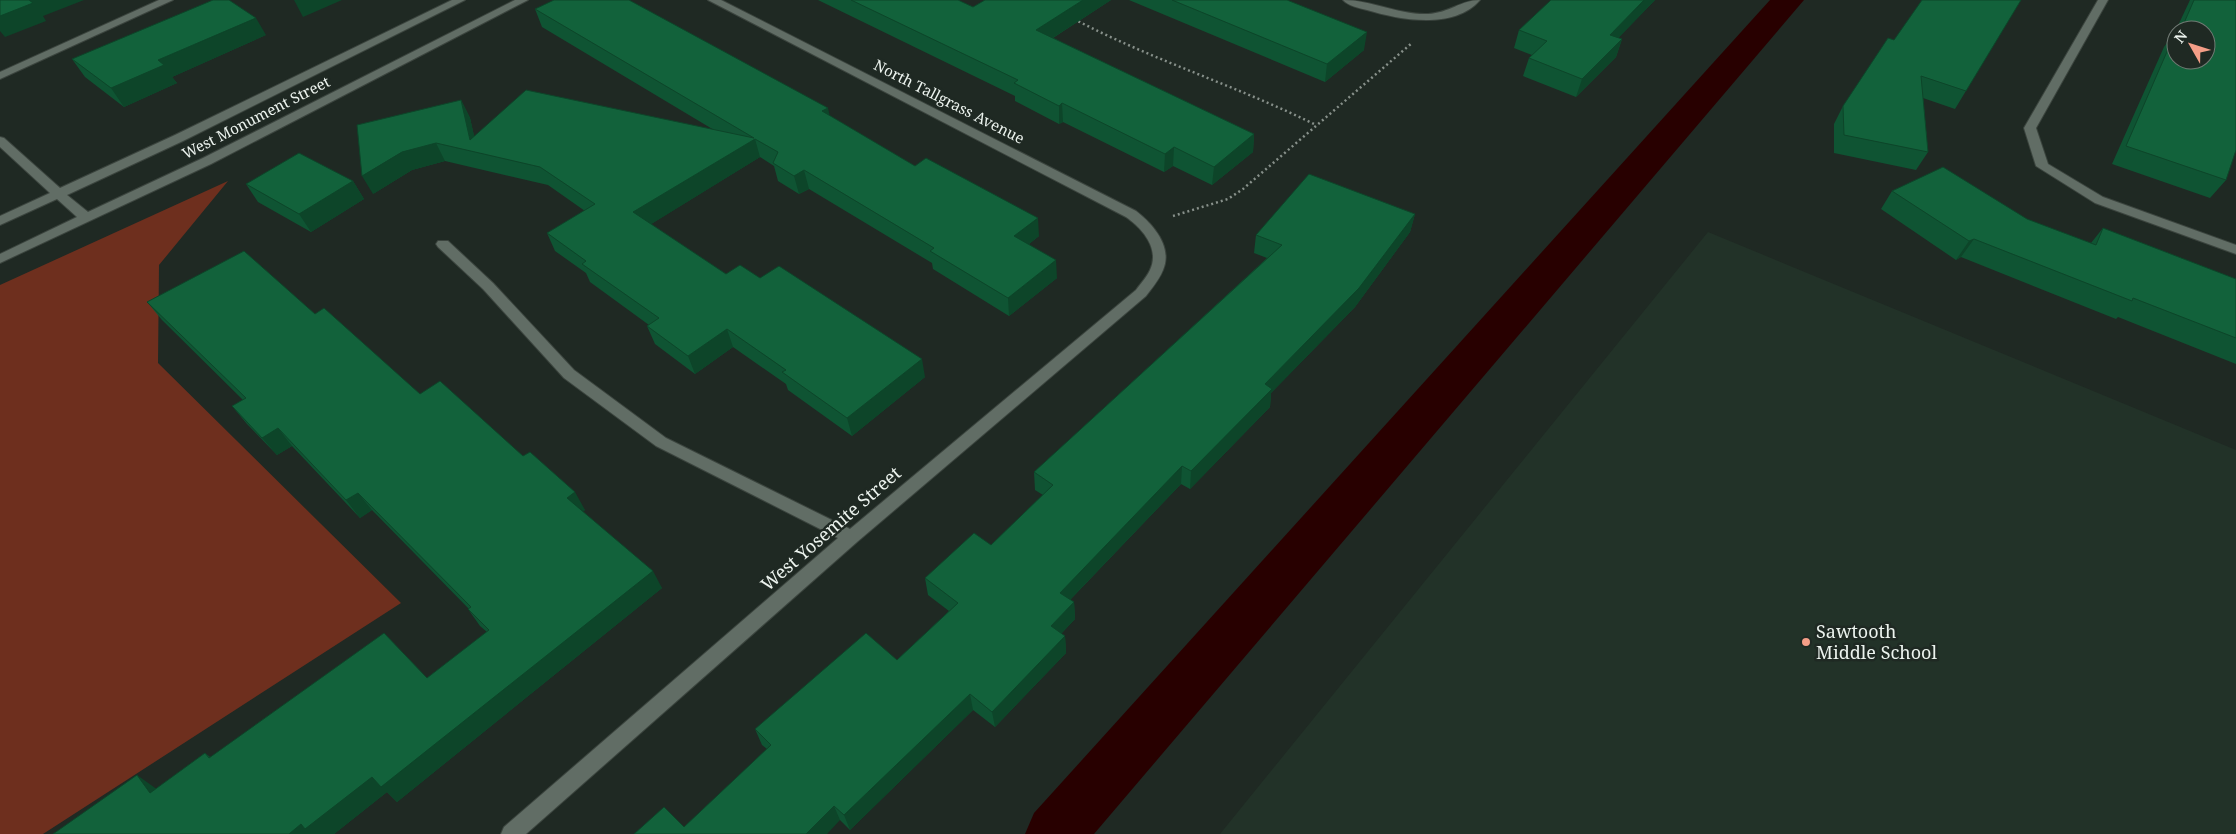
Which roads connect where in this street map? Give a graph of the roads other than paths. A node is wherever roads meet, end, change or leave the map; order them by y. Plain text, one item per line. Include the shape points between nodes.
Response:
1 (168, 0) edge
2 (460, 0) edge
3 (523, 0) edge
4 (713, 0) edge
5 (1348, 0) edge
6 (1475, 0) edge
7 (2103, 0) edge
8 (0, 76) edge
9 (0, 141) edge
10 (59, 195) junction
11 (87, 219) junction
12 (0, 221) edge
13 (443, 244) dead end
14 (1158, 246) joint
15 (2236, 250) edge
16 (0, 259) edge
17 (850, 536) junction
18 (511, 834) edge

1 - 8 street
2 - 10 street, West Monument Street
3 - 11 street, West Monument Street
4 - 14 street, North Tallgrass Avenue via 1122,209 1146,224
5 - 6 street via 1386,13 1416,18 1457,11
7 - 15 street via 2030,128 2042,166 2099,200
9 - 10 street
10 - 11 street
10 - 12 street, West Monument Street
11 - 16 street, West Monument Street
13 - 17 street via 488,286 569,374 661,442
14 - 17 street, West Yosemite Street via 1158,267 1141,293
17 - 18 street, West Yosemite Street

